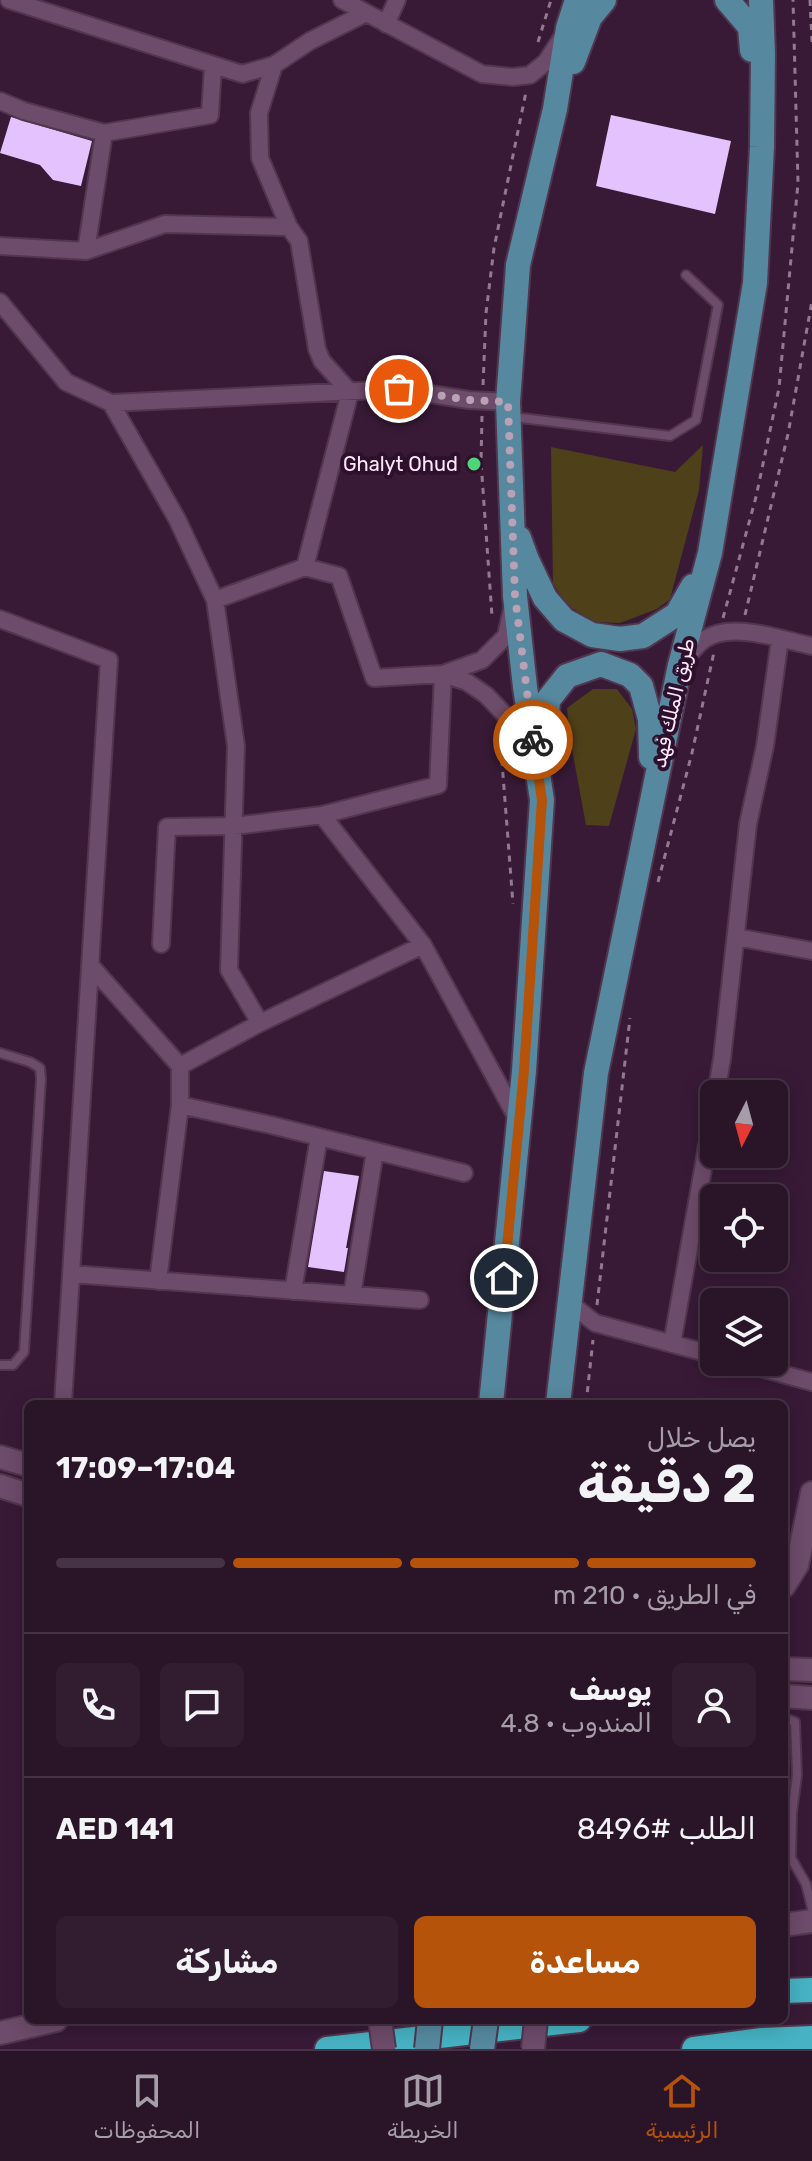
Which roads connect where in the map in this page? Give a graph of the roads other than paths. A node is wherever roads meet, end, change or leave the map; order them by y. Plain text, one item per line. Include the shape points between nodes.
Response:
1 (9, 0) edge
2 (342, 0) edge
3 (397, 0) edge
4 (577, 0) edge
5 (604, 0) edge
6 (727, 0) edge
7 (761, 0) edge
8 (366, 13) junction
9 (386, 24) junction
10 (568, 28) junction
11 (213, 65) junction
12 (274, 65) junction
13 (0, 101) edge
14 (555, 109) junction
15 (104, 133) junction
16 (762, 147) junction
17 (289, 227) junction
18 (0, 246) edge
19 (86, 251) junction
20 (686, 275) dead end
21 (0, 302) edge
22 (350, 392) junction
23 (111, 403) junction
24 (508, 410) junction
25 (511, 516) junction
26 (710, 553) junction
27 (305, 567) junction
28 (515, 596) junction
29 (215, 600) junction
30 (0, 619) edge
31 (780, 639) junction
32 (812, 646) edge
33 (680, 665) junction
34 (443, 674) junction
35 (533, 744) junction
36 (542, 800) junction
37 (652, 800) junction
38 (322, 815) junction
39 (235, 826) junction
40 (736, 937) junction
41 (161, 944) dead end
42 (423, 945) junction
43 (812, 951) edge
44 (90, 965) junction
45 (260, 1023) junction
46 (2, 1057) edge
47 (180, 1066) junction
48 (718, 1080) edge
49 (180, 1105) junction
50 (519, 1121) junction
51 (319, 1137) junction
52 (375, 1151) junction
53 (703, 1168) edge
54 (464, 1173) dead end
55 (71, 1274) junction
56 (158, 1281) junction
57 (293, 1291) junction
58 (352, 1295) junction
59 (420, 1300) dead end
60 (570, 1303) junction
61 (672, 1344) junction
62 (700, 1351) edge
63 (0, 1365) edge
64 (788, 1375) edge
65 (812, 1382) edge
66 (63, 1400) edge
67 (491, 1400) edge
68 (558, 1400) edge
69 (0, 1457) edge
70 (24, 1464) edge
71 (0, 1486) edge
72 (812, 1493) edge
73 (24, 1494) edge
74 (788, 1580) edge
75 (788, 1669) edge
76 (812, 1670) edge
77 (788, 1696) edge
78 (812, 1698) edge
79 (788, 1719) edge
80 (812, 1911) edge
81 (788, 1914) edge
82 (812, 1921) edge
83 (788, 1924) edge
84 (812, 1990) edge
85 (788, 1991) edge
86 (39, 2024) edge
87 (381, 2024) edge
88 (430, 2024) edge
89 (485, 2024) edge
90 (536, 2024) edge
91 (544, 2024) edge
92 (0, 2033) edge
93 (812, 2038) edge
94 (327, 2049) edge
95 (384, 2049) edge
96 (427, 2049) edge
97 (482, 2049) edge
98 (533, 2049) edge
99 (694, 2049) edge

1 - 11 street
2 - 8 street
3 - 9 street
4 - 10 main road
5 - 14 main road via 590,17
6 - 16 main road via 750,27
7 - 16 main road, طريق الملك فهد
8 - 9 street
8 - 12 street
9 - 10 street via 482,74 513,77 530,75 546,62
10 - 14 main road
11 - 12 street via 242,74
11 - 15 street via 210,115
12 - 17 street via 259,113 260,158
13 - 15 street
14 - 24 main road via 518,265
15 - 19 street
16 - 26 main road, طريق الملك فهد via 755,283
17 - 19 street via 165,224
17 - 22 street via 299,241 317,349
18 - 19 street
20 - 24 lane via 718,305 696,420 670,436
21 - 23 street via 66,382
22 - 23 street
22 - 24 street via 399,389
22 - 27 street
23 - 29 street via 177,519
24 - 25 main road
25 - 26 main road via 545,598 564,620 592,635 643,636 677,614
25 - 28 main road
26 - 33 main road, طريق الملك فهد
27 - 29 street
27 - 34 street via 339,576 374,678
28 - 34 street via 506,636 482,660
28 - 35 main road
29 - 39 street via 236,746
30 - 44 street via 109,660
31 - 32 street
31 - 33 street via 741,631 718,633 704,639
31 - 40 street via 748,824
33 - 37 main road, طريق الملك فهد
34 - 35 street via 467,682
34 - 38 street via 438,785
35 - 36 main road
36 - 37 main road via 548,700 567,676 601,664 630,675 641,686 650,719
36 - 50 main road
37 - 60 main road, طريق الملك فهد via 596,1073
38 - 39 street
38 - 42 street
39 - 41 street via 167,827
39 - 45 street via 229,970
40 - 43 street
40 - 48 street
42 - 45 street
42 - 50 street
44 - 47 street
44 - 55 street
45 - 47 street
46 - 63 lane via 30,1062 40,1068 41,1079 24,1352 13,1365
47 - 49 street
49 - 51 street
49 - 56 street
50 - 67 main road
51 - 52 street
51 - 57 street
52 - 54 street
52 - 58 street
53 - 61 street
55 - 56 street
55 - 66 street
56 - 57 street
57 - 58 street
58 - 59 street
60 - 61 street via 595,1323
60 - 68 main road, طريق الملك فهد
61 - 62 street
64 - 65 street
69 - 70 main road
71 - 73 main road
72 - 74 main road via 797,1565
75 - 76 main road
77 - 78 main road
79 - 80 lane via 795,1722 797,1775 791,1858 806,1884
80 - 81 main road
82 - 83 main road
84 - 85 highway
86 - 92 main road
87 - 95 main road, bridge
88 - 96 main road, bridge
89 - 97 main road, bridge
90 - 98 main road, bridge
91 - 94 highway
93 - 99 highway

